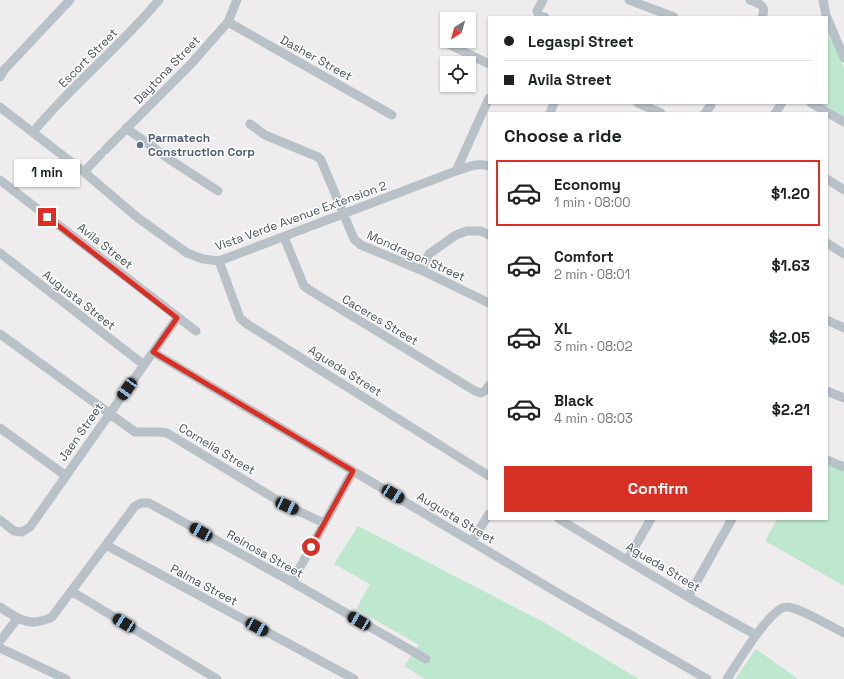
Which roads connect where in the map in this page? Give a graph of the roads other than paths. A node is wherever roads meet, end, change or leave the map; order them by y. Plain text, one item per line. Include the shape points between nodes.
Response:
1 (70, 0) edge
2 (159, 0) edge
3 (237, 0) edge
4 (543, 0) edge
5 (629, 0) edge
6 (750, 0) edge
7 (823, 0) edge
8 (543, 16) edge
9 (671, 16) edge
10 (762, 16) edge
11 (822, 16) edge
12 (228, 22) junction
13 (828, 27) edge
14 (456, 48) edge
15 (844, 58) edge
16 (488, 64) edge
17 (2, 74) edge
18 (488, 100) edge
19 (640, 104) edge
20 (813, 104) edge
21 (711, 105) dead end
22 (0, 106) edge
23 (659, 112) edge
24 (706, 112) edge
25 (827, 112) edge
26 (828, 113) edge
27 (392, 115) dead end
28 (844, 122) edge
29 (250, 124) dead end
30 (126, 128) junction
31 (33, 132) junction
32 (488, 166) edge
33 (456, 171) junction
34 (84, 172) junction
35 (0, 180) edge
36 (828, 180) edge
37 (218, 190) dead end
38 (844, 190) edge
39 (343, 215) junction
40 (488, 234) edge
41 (284, 237) junction
42 (828, 245) edge
43 (0, 253) edge
44 (844, 254) edge
45 (219, 261) junction
46 (421, 270) junction
47 (488, 303) edge
48 (177, 318) junction
49 (828, 320) edge
50 (844, 328) edge
51 (196, 331) dead end
52 (0, 334) edge
53 (153, 352) junction
54 (144, 365) junction
55 (488, 387) edge
56 (828, 391) edge
57 (844, 398) edge
58 (109, 413) junction
59 (0, 428) edge
60 (828, 460) edge
61 (844, 467) edge
62 (353, 471) junction
63 (488, 475) edge
64 (66, 476) junction
65 (488, 516) edge
66 (0, 520) edge
67 (650, 520) edge
68 (731, 520) edge
69 (569, 522) edge
70 (324, 523) junction
71 (472, 541) junction
72 (106, 545) junction
73 (627, 560) junction
74 (292, 582) junction
75 (71, 592) junction
76 (688, 597) junction
77 (0, 607) edge
78 (17, 619) junction
79 (844, 633) edge
80 (756, 635) junction
81 (0, 642) edge
82 (0, 648) edge
83 (426, 659) dead end
84 (66, 679) edge
85 (217, 679) edge
86 (354, 679) edge
87 (707, 679) edge
88 (727, 679) edge

1 - 17 street
2 - 31 street, Escort Street via 139,24
3 - 12 street, Daytona Street
4 - 8 street via 537,10 537,13
5 - 9 street
6 - 10 street via 764,7
7 - 11 street
12 - 27 street, Dasher Street
12 - 30 street, Daytona Street via 190,65
13 - 15 street
14 - 16 street
18 - 33 street
19 - 23 street
20 - 25 street
21 - 24 street
22 - 31 street, Vista Verde Avenue Extension 2
26 - 28 street
29 - 39 street, Mondragon Street via 265,135 318,157
30 - 34 street, Daytona Street
30 - 37 street
31 - 34 street, Vista Verde Avenue Extension 2
32 - 33 street, Vista Verde Avenue Extension 2 via 474,165
33 - 39 street, Vista Verde Avenue Extension 2
34 - 45 street, Vista Verde Avenue Extension 2 via 138,218 187,253
35 - 48 street, Avila Street
36 - 38 street
39 - 41 street, Vista Verde Avenue Extension 2
39 - 46 street, Mondragon Street via 354,239 361,245
40 - 46 street via 481,231 456,234 429,254
41 - 45 street, Vista Verde Avenue Extension 2
41 - 55 street, Caceres Street via 304,286 310,291 475,391 480,393
42 - 44 street
43 - 54 street, Augusta Street
45 - 63 street, Agueda Street via 240,318 247,324
46 - 47 street, Mondragon Street
48 - 51 street, Avila Street
48 - 53 street, Jaen Street
49 - 50 street
52 - 58 street, Cornelia Street
53 - 54 street, Jaen Street
53 - 62 street, Augusta Street
54 - 58 street, Jaen Street
56 - 57 street
58 - 64 street, Jaen Street
58 - 70 street, Cornelia Street via 135,432 167,433 287,506
59 - 64 street
60 - 61 street
62 - 70 street
62 - 71 street, Augusta Street
64 - 66 street, Jaen Street via 30,527 22,532 14,531
65 - 71 street
67 - 73 street
68 - 76 street
69 - 73 street, Agueda Street
70 - 74 street
71 - 87 street, Augusta Street
72 - 74 street, Reinosa Street via 135,506 149,503
72 - 75 street, Reinosa Street
72 - 86 street, Palma Street
73 - 76 street, Agueda Street
74 - 83 street, Reinosa Street
75 - 78 street, Reinosa Street via 52,617 33,622
75 - 85 street
76 - 80 street, Agueda Street
77 - 78 street, Reinosa Street
78 - 81 street
79 - 80 street via 798,610 786,607 775,611
80 - 88 street
82 - 84 street

